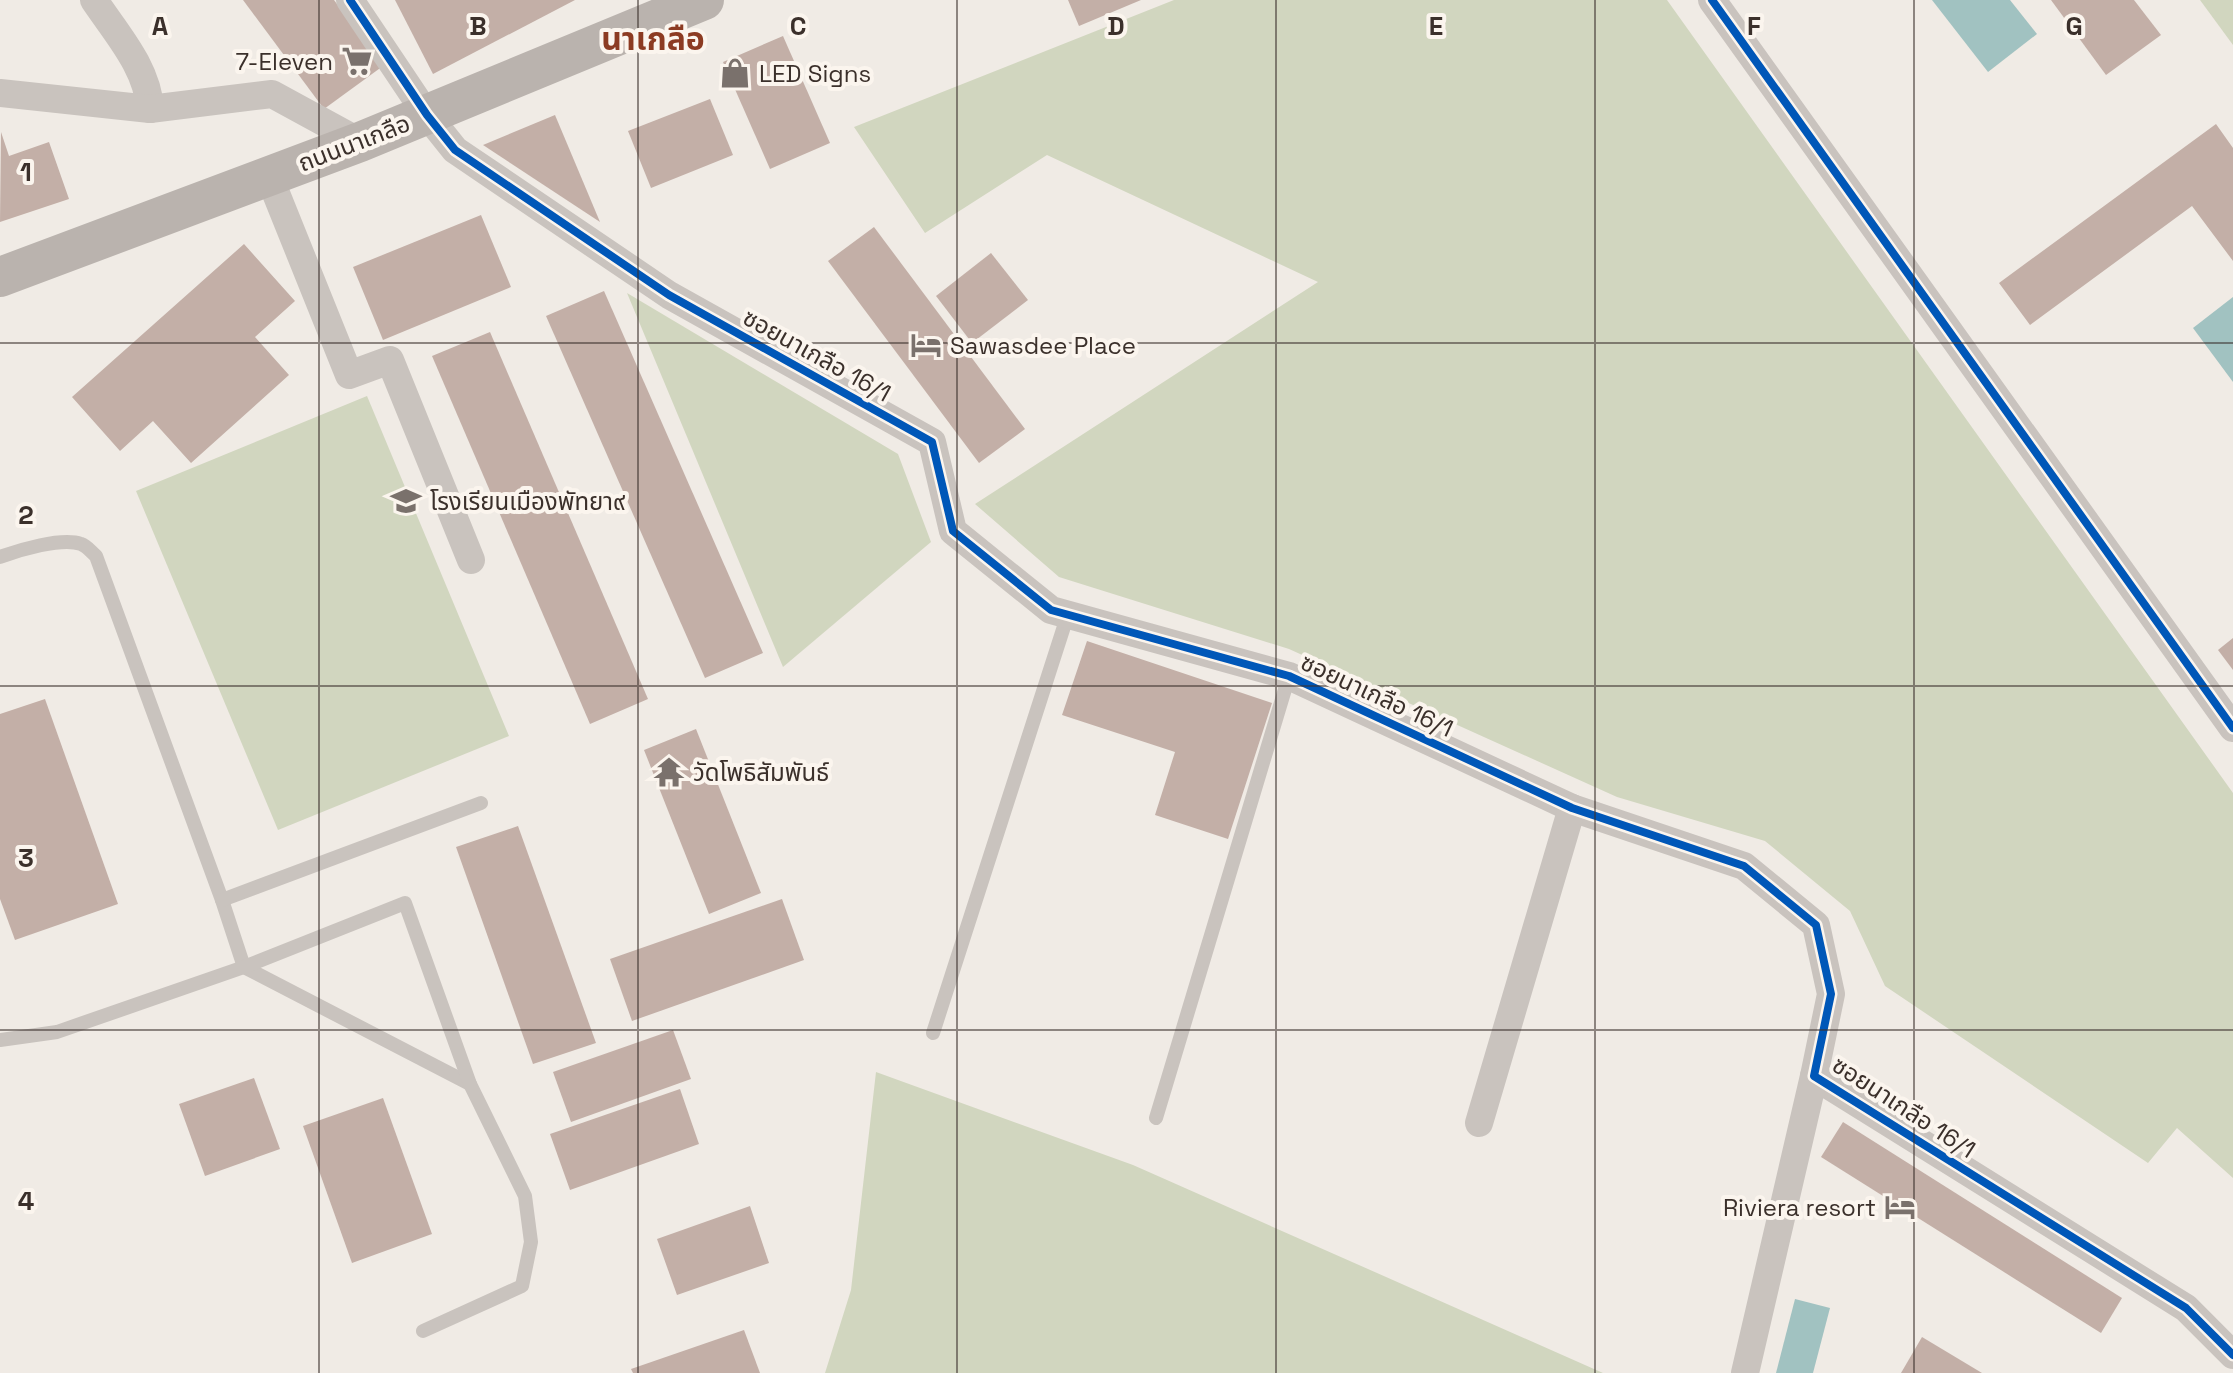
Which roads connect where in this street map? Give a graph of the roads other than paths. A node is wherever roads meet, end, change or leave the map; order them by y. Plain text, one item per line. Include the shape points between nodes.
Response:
1 (94, 0) edge
2 (350, 0) edge
3 (704, 0) edge
4 (1712, 0) edge
5 (637, 12) edge
6 (0, 93) edge
7 (150, 109) junction
8 (427, 115) junction
9 (360, 142) junction
10 (269, 176) junction
11 (0, 277) edge
12 (0, 557) edge
13 (471, 560) dead end
14 (1068, 614) junction
15 (1289, 676) junction
16 (2233, 728) edge
17 (481, 803) dead end
18 (1572, 808) junction
19 (222, 900) junction
20 (244, 967) junction
21 (933, 1033) dead end
22 (0, 1040) edge
23 (1814, 1076) junction
24 (470, 1084) junction
25 (1156, 1118) dead end
26 (1479, 1123) dead end
27 (423, 1331) dead end
28 (2233, 1355) edge
29 (1745, 1373) edge

1 - 7 street via 137,64
2 - 8 street, ซอยนาเกลือ 16/1
3 - 5 street, ถนนนาเกลือ
4 - 16 street
5 - 8 street, ถนนนาเกลือ
6 - 7 street
7 - 9 street via 272,94
8 - 9 street, ถนนนาเกลือ
8 - 14 street, ซอยนาเกลือ 16/1 via 455,150 669,295 932,442 953,531 1051,610
9 - 10 street, ถนนนาเกลือ
10 - 11 street, ถนนนาเกลือ
10 - 13 street via 349,375 390,360
12 - 19 lane via 69,542 83,544 96,556
14 - 15 street, ซอยนาเกลือ 16/1
14 - 21 lane
15 - 18 street, ซอยนาเกลือ 16/1
15 - 25 lane
17 - 19 lane
18 - 23 street, ซอยนาเกลือ 16/1 via 1744,866 1816,925 1831,994
18 - 26 street
19 - 20 lane
20 - 22 lane via 57,1032
20 - 24 lane
20 - 24 lane via 405,903
23 - 28 street, ซอยนาเกลือ 16/1 via 2186,1308
23 - 29 street
24 - 27 lane via 525,1196 531,1242 522,1286

